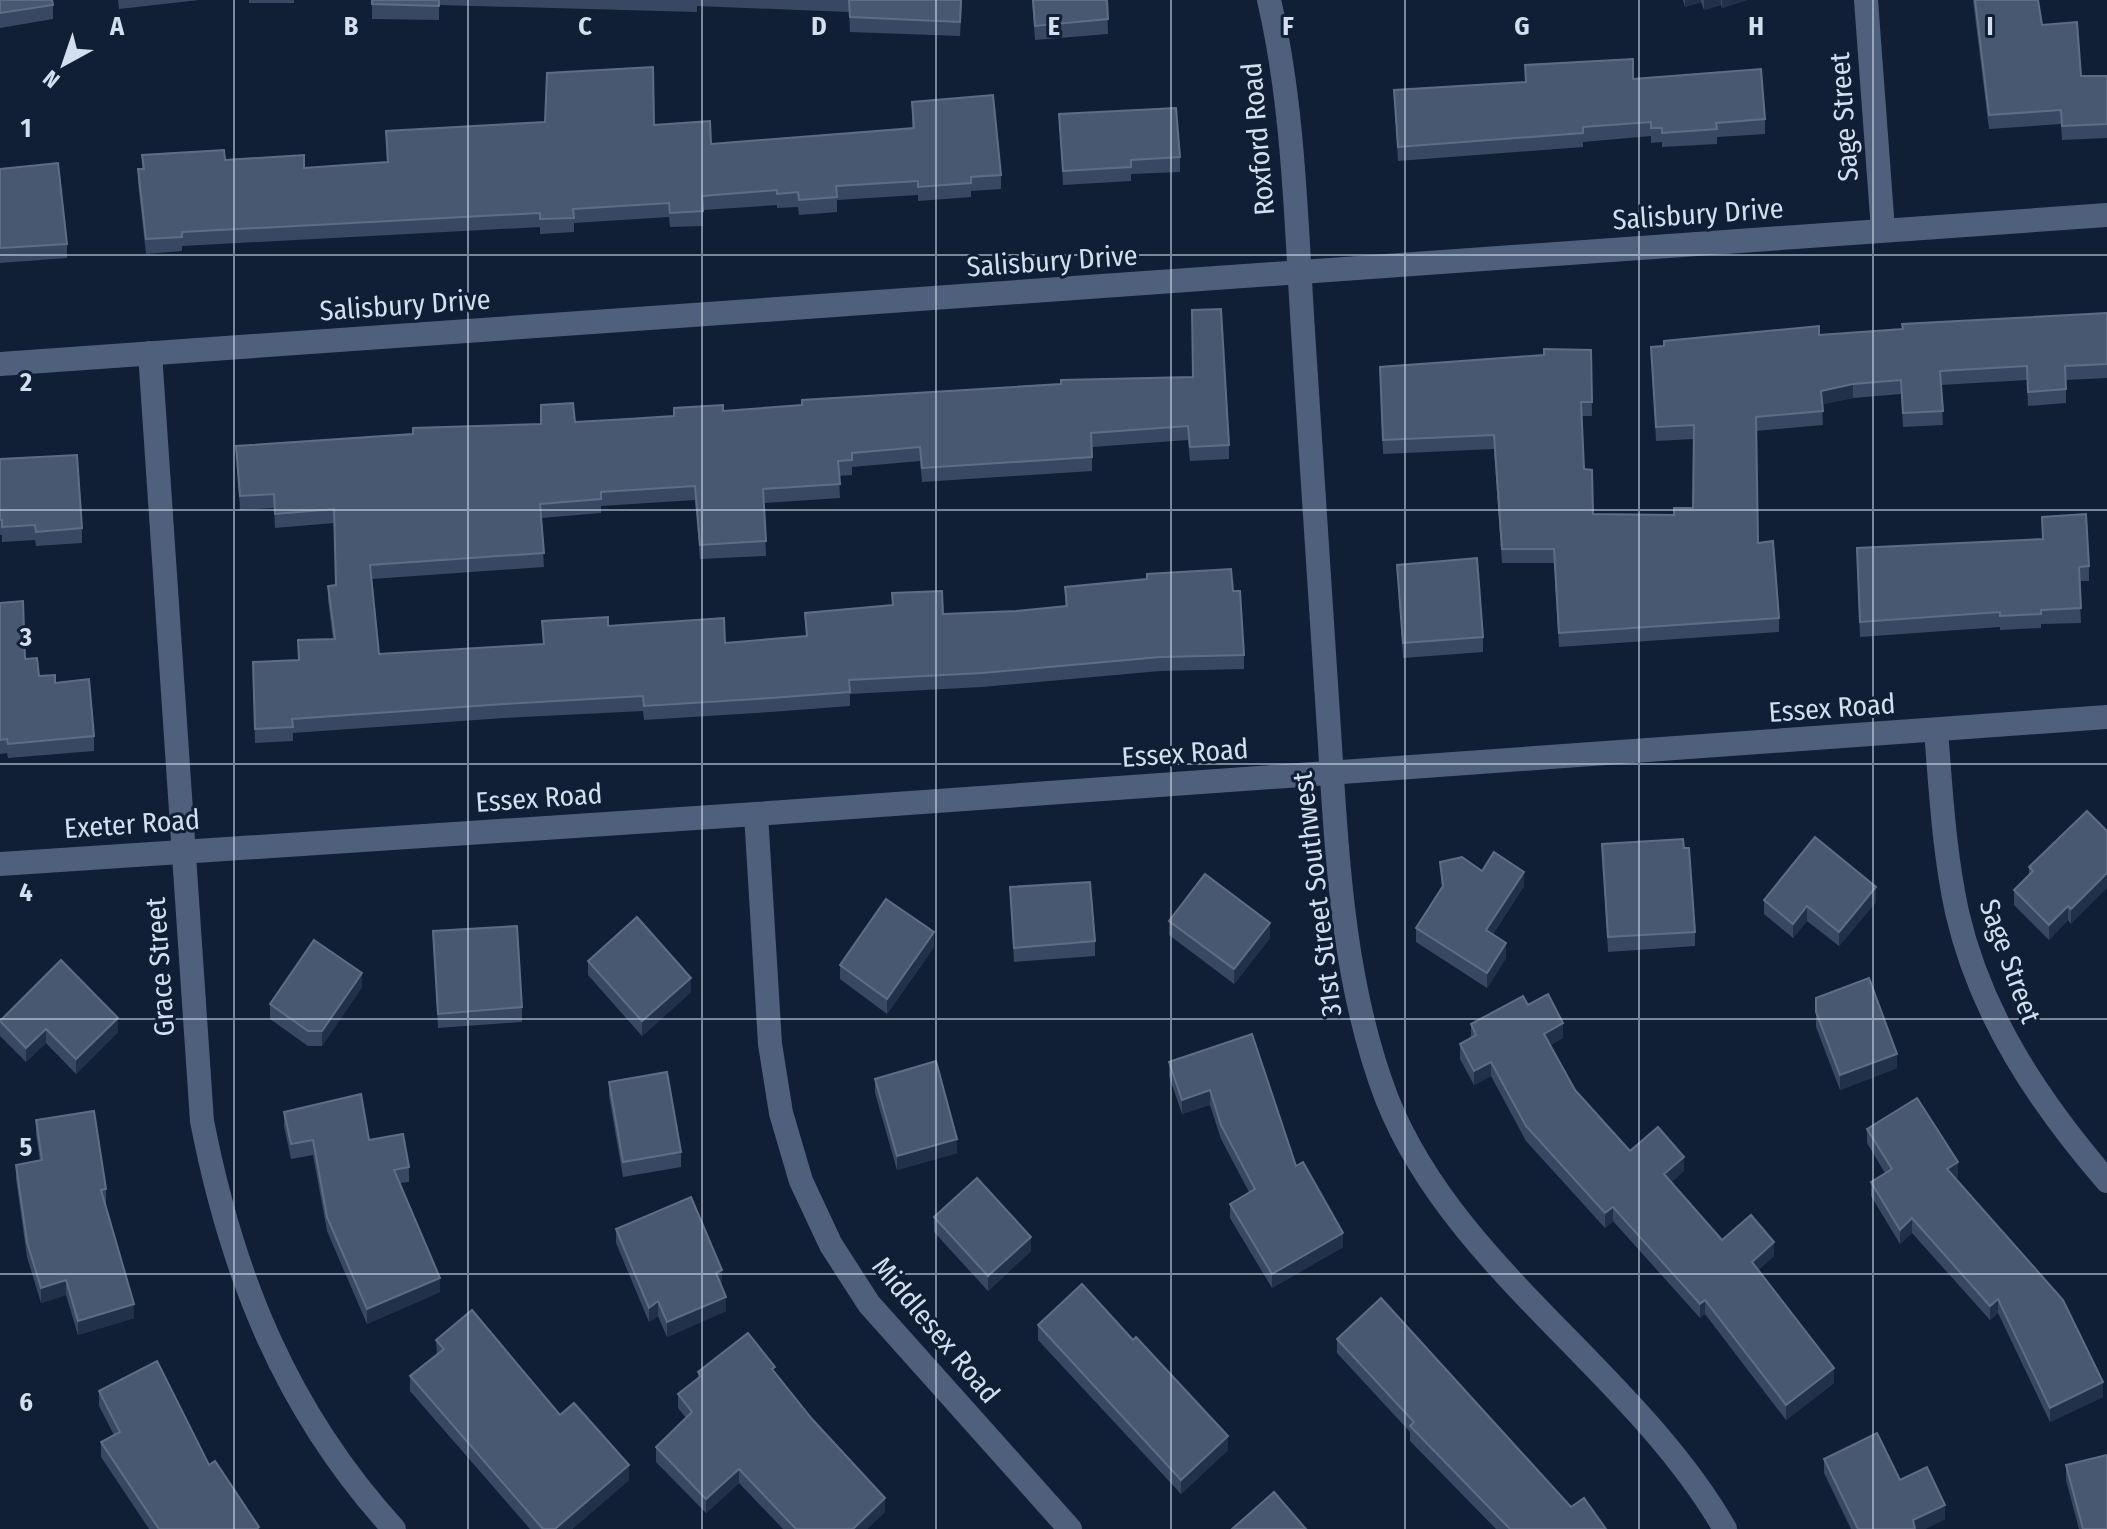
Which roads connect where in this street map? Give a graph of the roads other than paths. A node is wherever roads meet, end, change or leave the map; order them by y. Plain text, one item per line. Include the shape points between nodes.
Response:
1 (1269, 0) edge
2 (1866, 0) edge
3 (2107, 215) edge
4 (1883, 230) junction
5 (1300, 274) junction
6 (150, 353) junction
7 (0, 364) edge
8 (2107, 717) edge
9 (1936, 731) junction
10 (1332, 772) junction
11 (756, 814) junction
12 (268, 845) joint
13 (182, 850) junction
14 (0, 864) edge
15 (2107, 1181) edge
16 (394, 1529) edge
17 (1070, 1529) edge
18 (1725, 1529) edge

1 - 5 street, Roxford Road via 1280,49
2 - 4 street, Sage Street
3 - 4 street, Salisbury Drive
4 - 5 street, Salisbury Drive
5 - 6 street, Salisbury Drive
5 - 10 street, 31st Street Southwest
6 - 7 street, Salisbury Drive
6 - 13 street, Grace Street
8 - 9 street, Essex Road
9 - 10 street, Essex Road
9 - 15 street, Sage Street via 1953,887 1982,990 2017,1063
10 - 11 street, Essex Road
10 - 18 street, 31st Street Southwest via 1349,961 1365,1032 1389,1102 1422,1167 1465,1227 1683,1464
11 - 12 street, Essex Road
11 - 17 street, Middlesex Road via 770,1044 781,1113 801,1181 831,1245 869,1304
12 - 13 street, Exeter Road
13 - 14 street, Exeter Road
13 - 16 street, Grace Street via 202,1121 217,1197 248,1295 280,1365 318,1432

